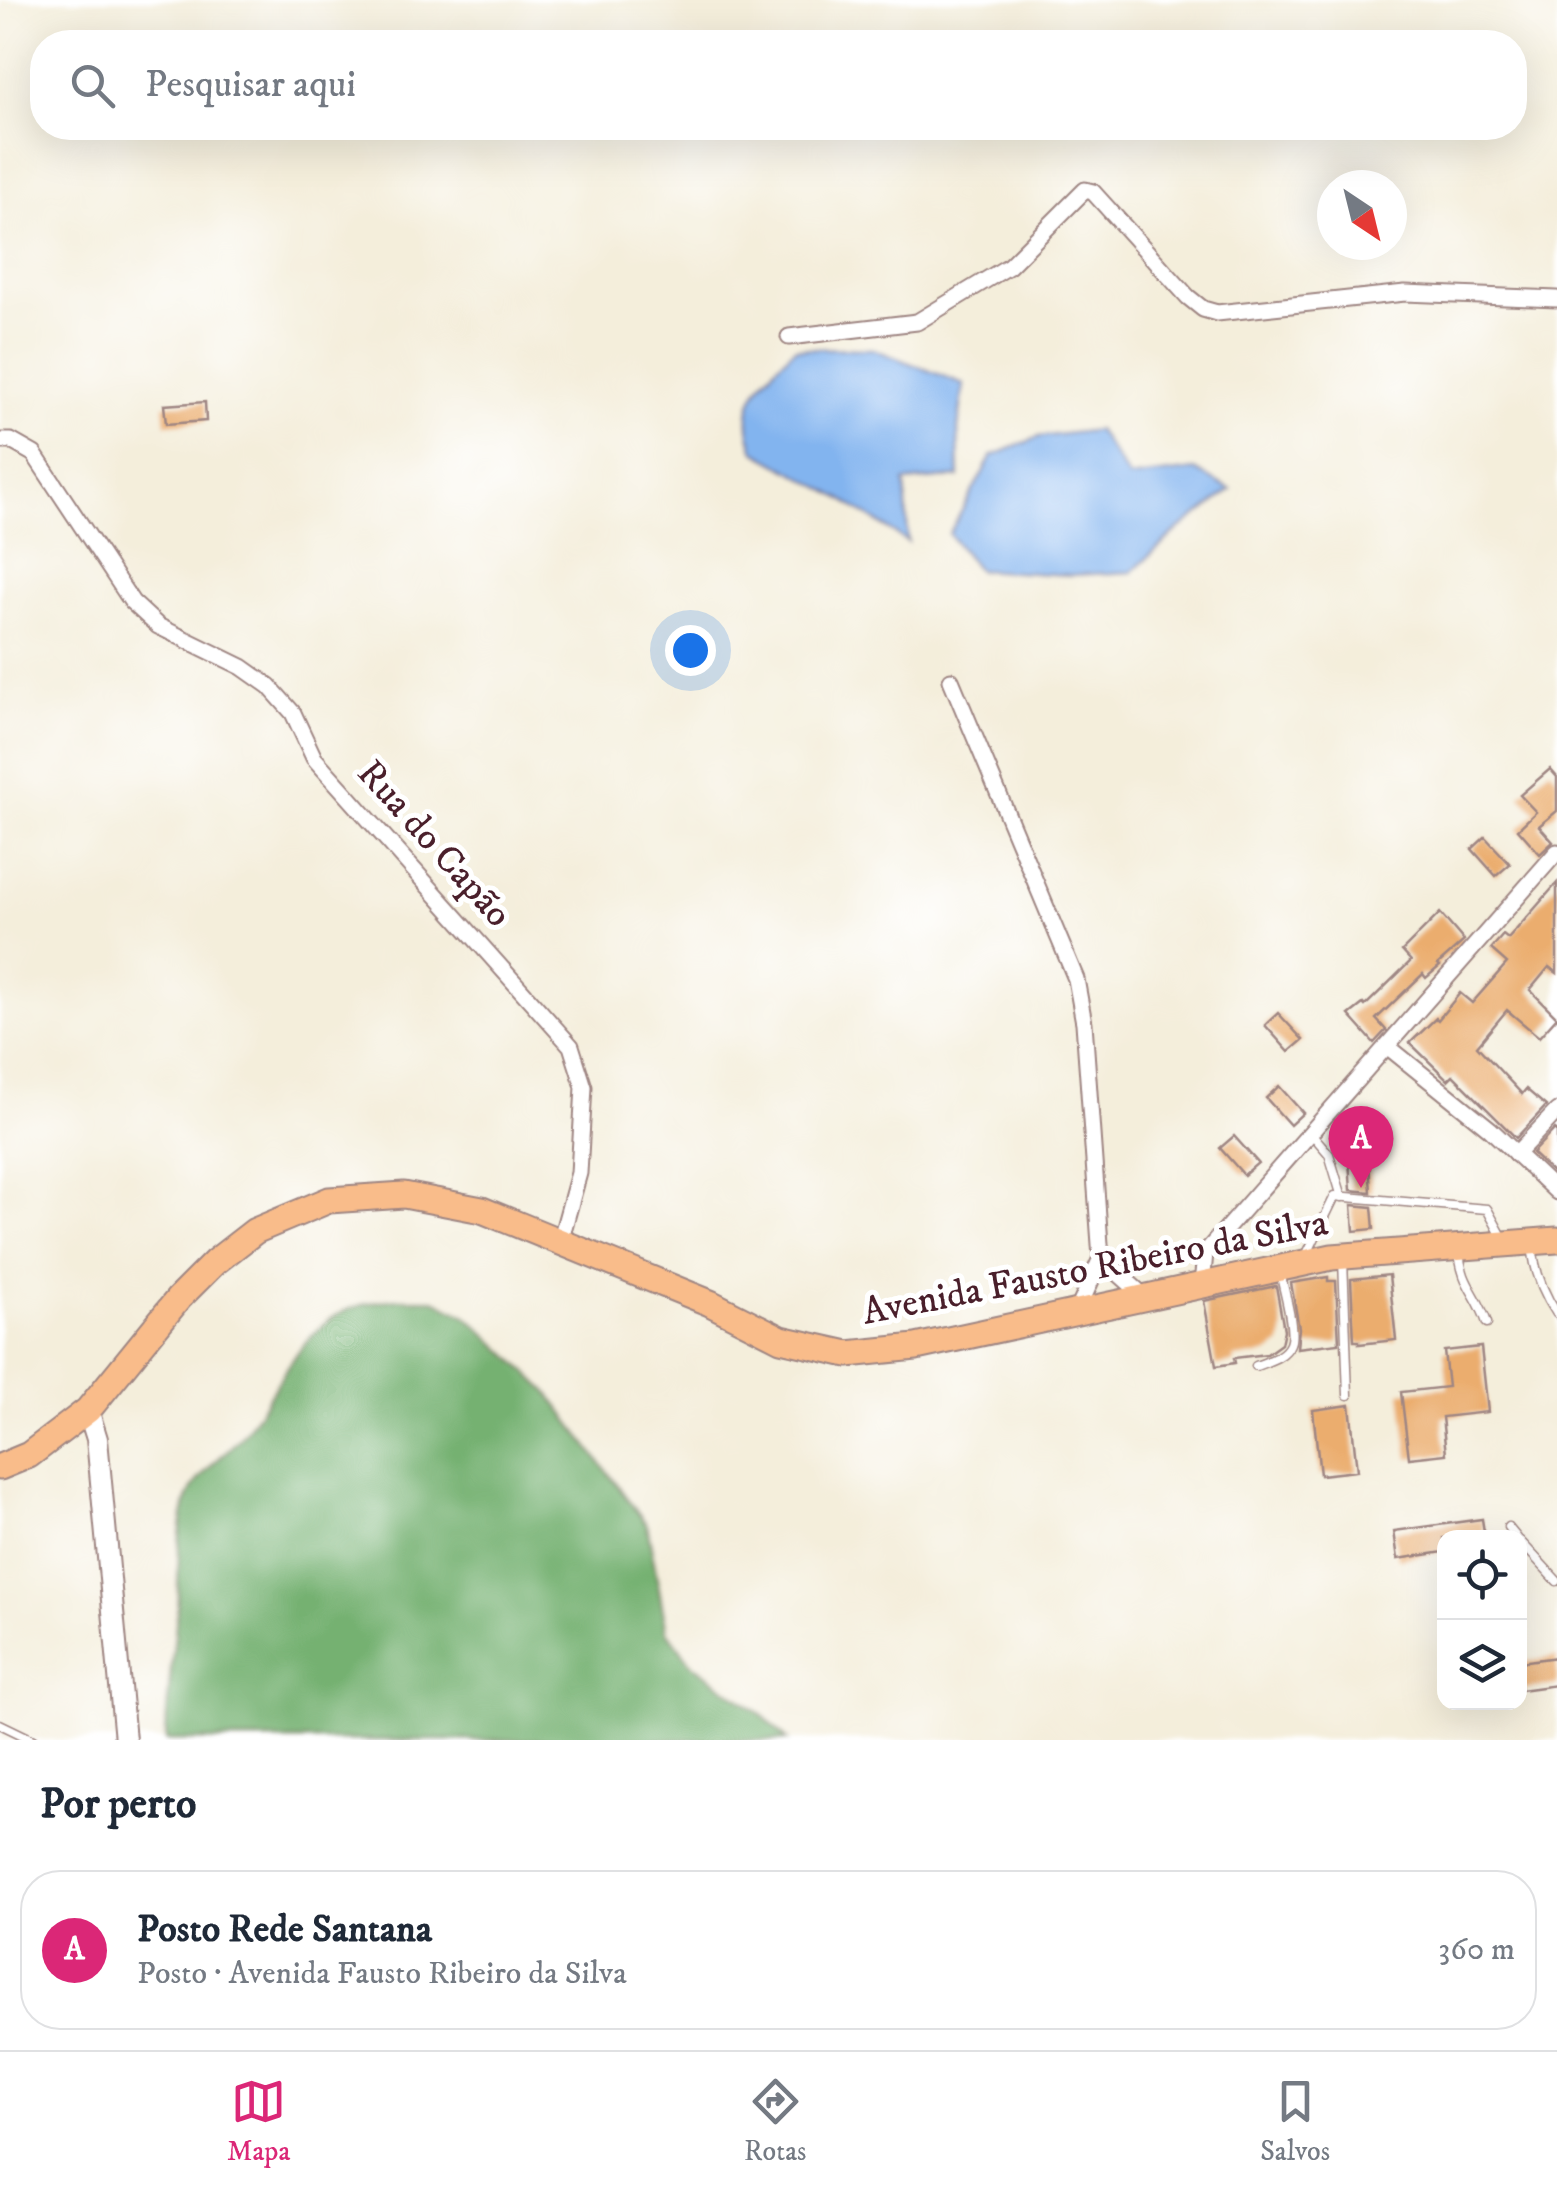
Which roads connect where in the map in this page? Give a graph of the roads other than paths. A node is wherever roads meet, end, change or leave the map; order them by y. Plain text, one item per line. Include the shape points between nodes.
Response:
1 (1557, 299) edge
2 (789, 338) dead end
3 (0, 441) edge
4 (951, 680) dead end
5 (1557, 852) edge
6 (1387, 1046) junction
7 (1557, 1110) edge
8 (1311, 1133) junction
9 (1516, 1154) junction
10 (1557, 1192) edge
11 (1342, 1196) junction
12 (560, 1242) junction
13 (1531, 1242) edge
14 (1459, 1247) junction
15 (1343, 1256) junction
16 (1101, 1258) junction
17 (1291, 1266) junction
18 (1202, 1285) junction
19 (1144, 1298) junction
20 (1076, 1312) junction
21 (1557, 1314) edge
22 (1488, 1323) dead end
23 (1256, 1366) dead end
24 (1348, 1395) dead end
25 (88, 1410) junction
26 (0, 1467) edge
27 (1508, 1527) dead end
28 (1510, 1530) edge
29 (1527, 1549) edge
30 (1557, 1581) edge
31 (0, 1724) edge
32 (32, 1740) edge
33 (125, 1740) edge

1 - 2 street via 1405,293 1218,313 1188,297 1085,190 1009,266 917,322
3 - 12 street, Rua do Capão via 34,454 132,602 158,626 269,686 293,713 314,758 572,1046 584,1087 579,1173
4 - 16 street via 1076,979
5 - 6 street
6 - 8 street
6 - 9 street
7 - 9 street
8 - 11 lane via 1329,1154
8 - 18 street via 1205,1253
9 - 10 street
11 - 13 lane via 1487,1209
11 - 17 lane via 1334,1196
12 - 20 main road, Avenida Fausto Ribeiro da Silva via 781,1339 848,1354 916,1347
12 - 25 main road, Avenida Fausto Ribeiro da Silva via 482,1210 404,1195 328,1200 255,1231 215,1262
13 - 14 main road, Avenida Fausto Ribeiro da Silva
13 - 21 lane
14 - 15 main road, Avenida Fausto Ribeiro da Silva
14 - 22 lane via 1460,1270
15 - 17 main road, Avenida Fausto Ribeiro da Silva
15 - 24 lane
16 - 19 street
16 - 20 street
17 - 18 main road, Avenida Fausto Ribeiro da Silva
17 - 23 lane via 1290,1346
18 - 19 main road, Avenida Fausto Ribeiro da Silva
19 - 20 main road, Avenida Fausto Ribeiro da Silva
25 - 26 main road, Avenida Fausto Ribeiro da Silva via 29,1455
25 - 33 street via 97,1439
27 - 28 lane
29 - 30 lane
31 - 32 lane

